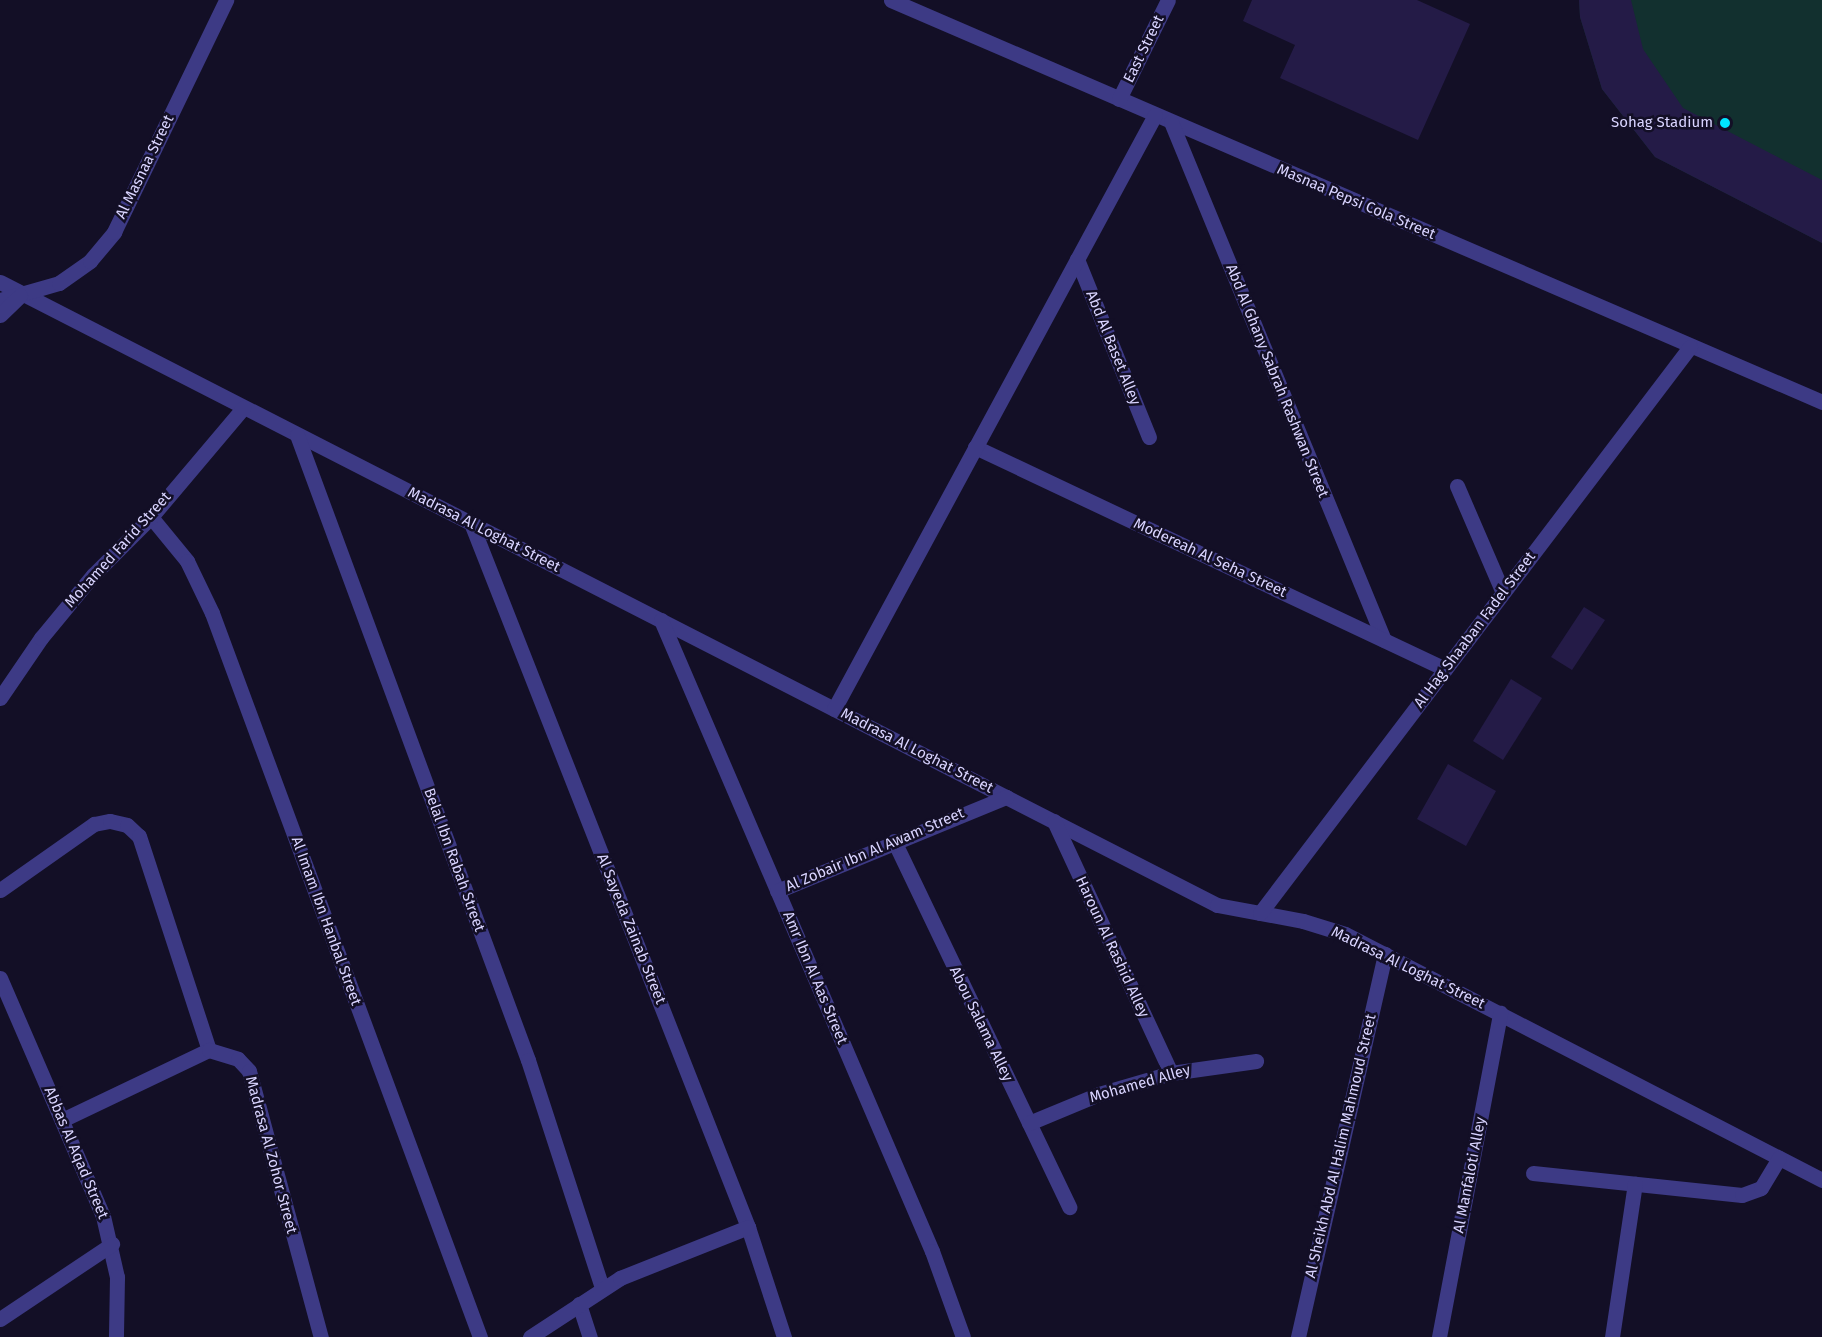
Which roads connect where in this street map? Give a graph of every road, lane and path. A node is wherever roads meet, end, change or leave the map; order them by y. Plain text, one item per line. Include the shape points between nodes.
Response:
1 (226, 0) edge
2 (891, 0) edge
3 (1168, 0) edge
4 (1119, 99) junction
5 (1155, 115) junction
6 (1171, 122) junction
7 (1077, 259) junction
8 (0, 282) edge
9 (22, 294) junction
10 (0, 300) edge
11 (0, 315) edge
12 (1690, 347) junction
13 (1822, 402) edge
14 (243, 408) junction
15 (297, 435) junction
16 (1149, 437) dead end
17 (975, 447) junction
18 (1457, 486) dead end
19 (151, 517) junction
20 (471, 524) junction
21 (1503, 593) junction
22 (661, 621) junction
23 (1384, 640) junction
24 (1445, 669) junction
25 (0, 698) edge
26 (834, 709) junction
27 (1005, 796) junction
28 (1054, 821) junction
29 (894, 841) junction
30 (0, 890) edge
31 (777, 891) junction
32 (1260, 912) junction
33 (1385, 954) junction
34 (0, 978) edge
35 (1500, 1013) junction
36 (209, 1050) junction
37 (1256, 1061) dead end
38 (1171, 1073) junction
39 (62, 1120) junction
40 (1029, 1123) junction
41 (1779, 1158) junction
42 (1533, 1173) dead end
43 (1822, 1180) edge
44 (1635, 1184) junction
45 (1069, 1208) dead end
46 (748, 1227) junction
47 (112, 1244) junction
48 (602, 1288) junction
49 (579, 1304) junction
50 (0, 1319) edge
51 (116, 1337) edge
52 (321, 1337) edge
53 (480, 1337) edge
54 (530, 1337) edge
55 (590, 1337) edge
56 (783, 1337) edge
57 (963, 1337) edge
58 (1298, 1337) edge
59 (1439, 1337) edge
60 (1612, 1337) edge

1 - 9 street, Al Masnaa Street via 114,232 90,261 59,283
2 - 4 street, Masnaa Pepsi Cola Street
3 - 4 street, East Street
4 - 5 street, Masnaa Pepsi Cola Street
5 - 6 street, Masnaa Pepsi Cola Street
5 - 7 street
6 - 12 street, Masnaa Pepsi Cola Street
6 - 23 street, Abd Al Ghany Sabrah Rashwan Street
7 - 16 street, Abd Al Baset Alley
7 - 17 street
8 - 9 street, Madrasa Al Loghat Street
9 - 10 street, Al Masnaa Street
9 - 11 street
9 - 14 street, Madrasa Al Loghat Street
12 - 13 street, Masnaa Pepsi Cola Street
12 - 21 street, Al Hag Shaaban Fadel Street
14 - 15 street, Madrasa Al Loghat Street
14 - 19 street, Mohamed Farid Street
15 - 20 street, Madrasa Al Loghat Street
15 - 48 street, Belal Ibn Rabah Street via 528,1060
17 - 23 street, Modereah Al Seha Street
17 - 26 street
18 - 21 street
19 - 25 street, Mohamed Farid Street via 93,574 41,638
19 - 53 street, Al Imam Ibn Hanbal Street via 187,561 212,613
20 - 22 street, Madrasa Al Loghat Street
20 - 46 street, Al Sayeda Zainab Street
21 - 24 street, Al Hag Shaaban Fadel Street
22 - 26 street, Madrasa Al Loghat Street
22 - 31 street, Amr Ibn Al Aas Street
23 - 24 street, Modereah Al Seha Street
24 - 32 street, Al Hag Shaaban Fadel Street
26 - 27 street, Madrasa Al Loghat Street
27 - 28 street, Madrasa Al Loghat Street
27 - 29 street, Al Zobair Ibn Al Awam Street
28 - 32 street, Madrasa Al Loghat Street via 1217,905
28 - 38 street, Haroun Al Rashid Alley
29 - 31 street, Al Zobair Ibn Al Awam Street
29 - 40 street, Abou Salama Alley
30 - 36 street via 94,824 111,821 127,825 139,836
31 - 57 street, Amr Ibn Al Aas Street via 932,1251
32 - 33 street, Madrasa Al Loghat Street via 1345,934
33 - 35 street, Madrasa Al Loghat Street
33 - 58 street, Al Sheikh Abd Al Halim Mahmoud Street
34 - 39 street, Abbas Al Aqad Street
35 - 41 street, Madrasa Al Loghat Street
35 - 59 street, Al Manfaloti Alley
36 - 39 street
36 - 52 street, Madrasa Al Zohor Street via 225,1052 249,1071
37 - 38 street, Mohamed Alley
38 - 40 street, Mohamed Alley via 1099,1094
39 - 47 street, Abbas Al Aqad Street
40 - 45 street, Abou Salama Alley
41 - 43 street, Madrasa Al Loghat Street
41 - 44 street via 1761,1188 1752,1194
42 - 44 street
44 - 60 street
46 - 48 street via 637,1269
46 - 56 street, Al Sayeda Zainab Street
47 - 50 street
47 - 51 street, Abbas Al Aqad Street via 117,1277
48 - 49 street
49 - 54 street
49 - 55 street

